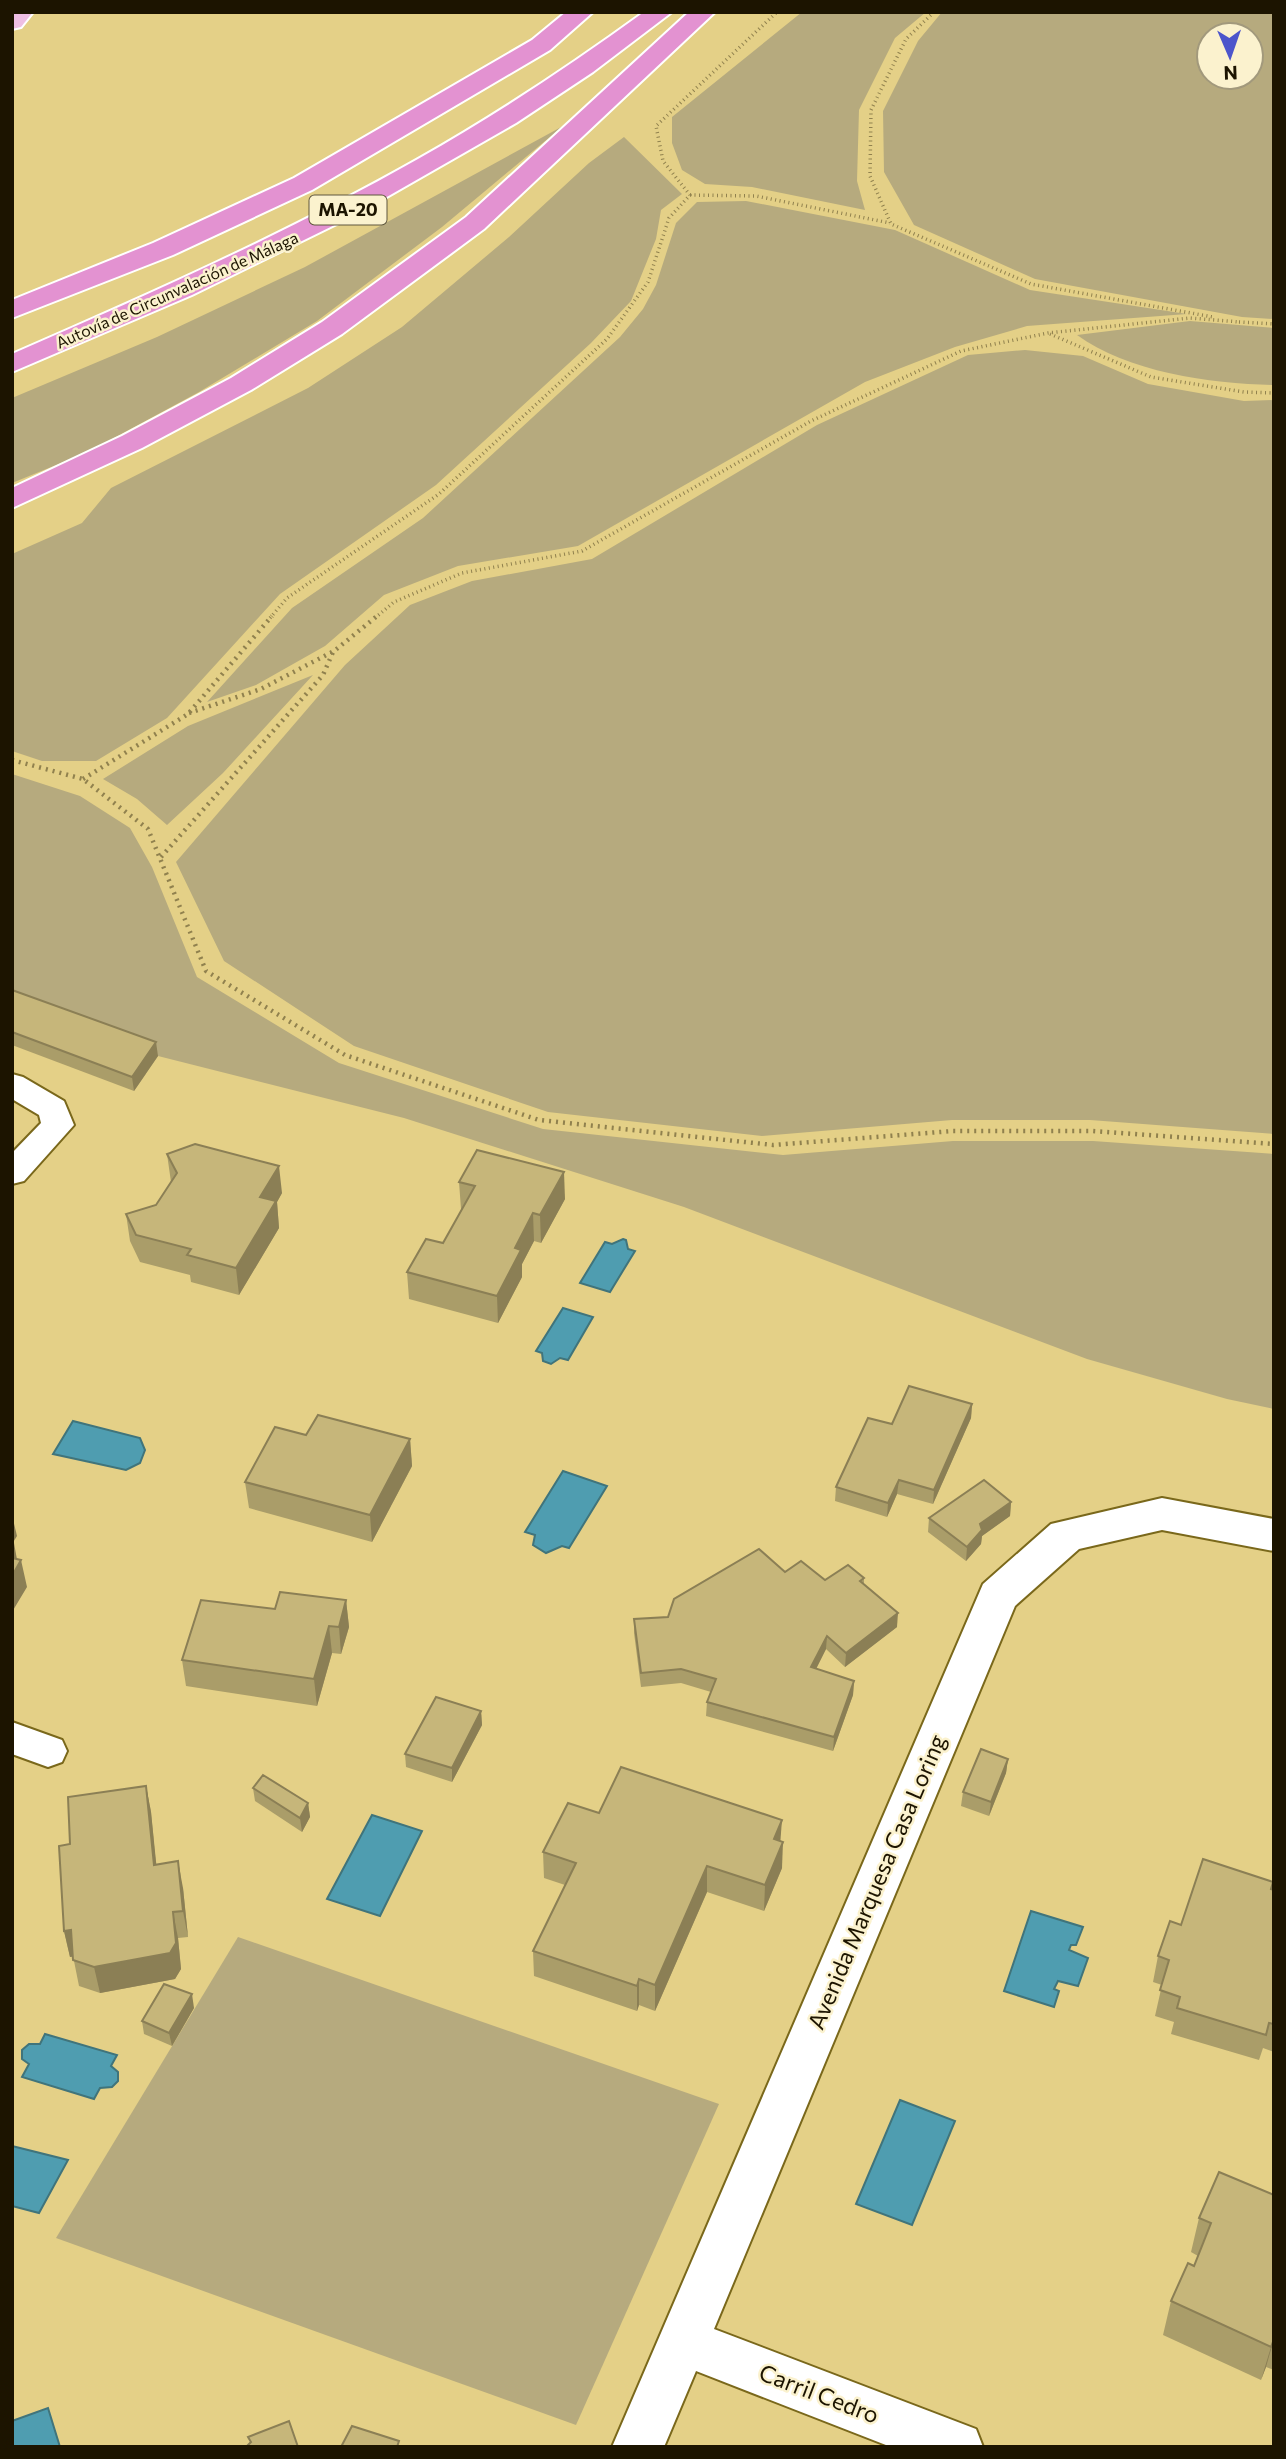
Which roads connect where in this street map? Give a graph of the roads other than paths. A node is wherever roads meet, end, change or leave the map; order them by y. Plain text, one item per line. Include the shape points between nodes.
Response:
1 (21, 12) edge
2 (581, 12) edge
3 (660, 12) edge
4 (703, 12) edge
5 (12, 22) edge
6 (12, 310) edge
7 (12, 363) edge
8 (12, 499) edge
9 (12, 1085) edge
10 (12, 1173) edge
11 (1274, 1535) edge
12 (12, 1738) edge
13 (48, 1751) dead end
14 (682, 2341) junction
15 (638, 2447) edge
16 (957, 2447) edge

1 - 5 main road
2 - 6 highway, MA-20 via 541,46 303,184 163,249
3 - 7 highway, Autovía de Circunvalación de Málaga / MA-20 via 506,121 342,214 170,296
4 - 8 highway via 475,223 332,328 217,397
9 - 10 lane via 52,1109 58,1125
11 - 14 street, Avenida Marquesa Casa Loring via 1162,1514 1066,1536 998,1596
12 - 13 lane
14 - 15 street, Avenida Marquesa Casa Loring
14 - 16 street, Carril Cedro

